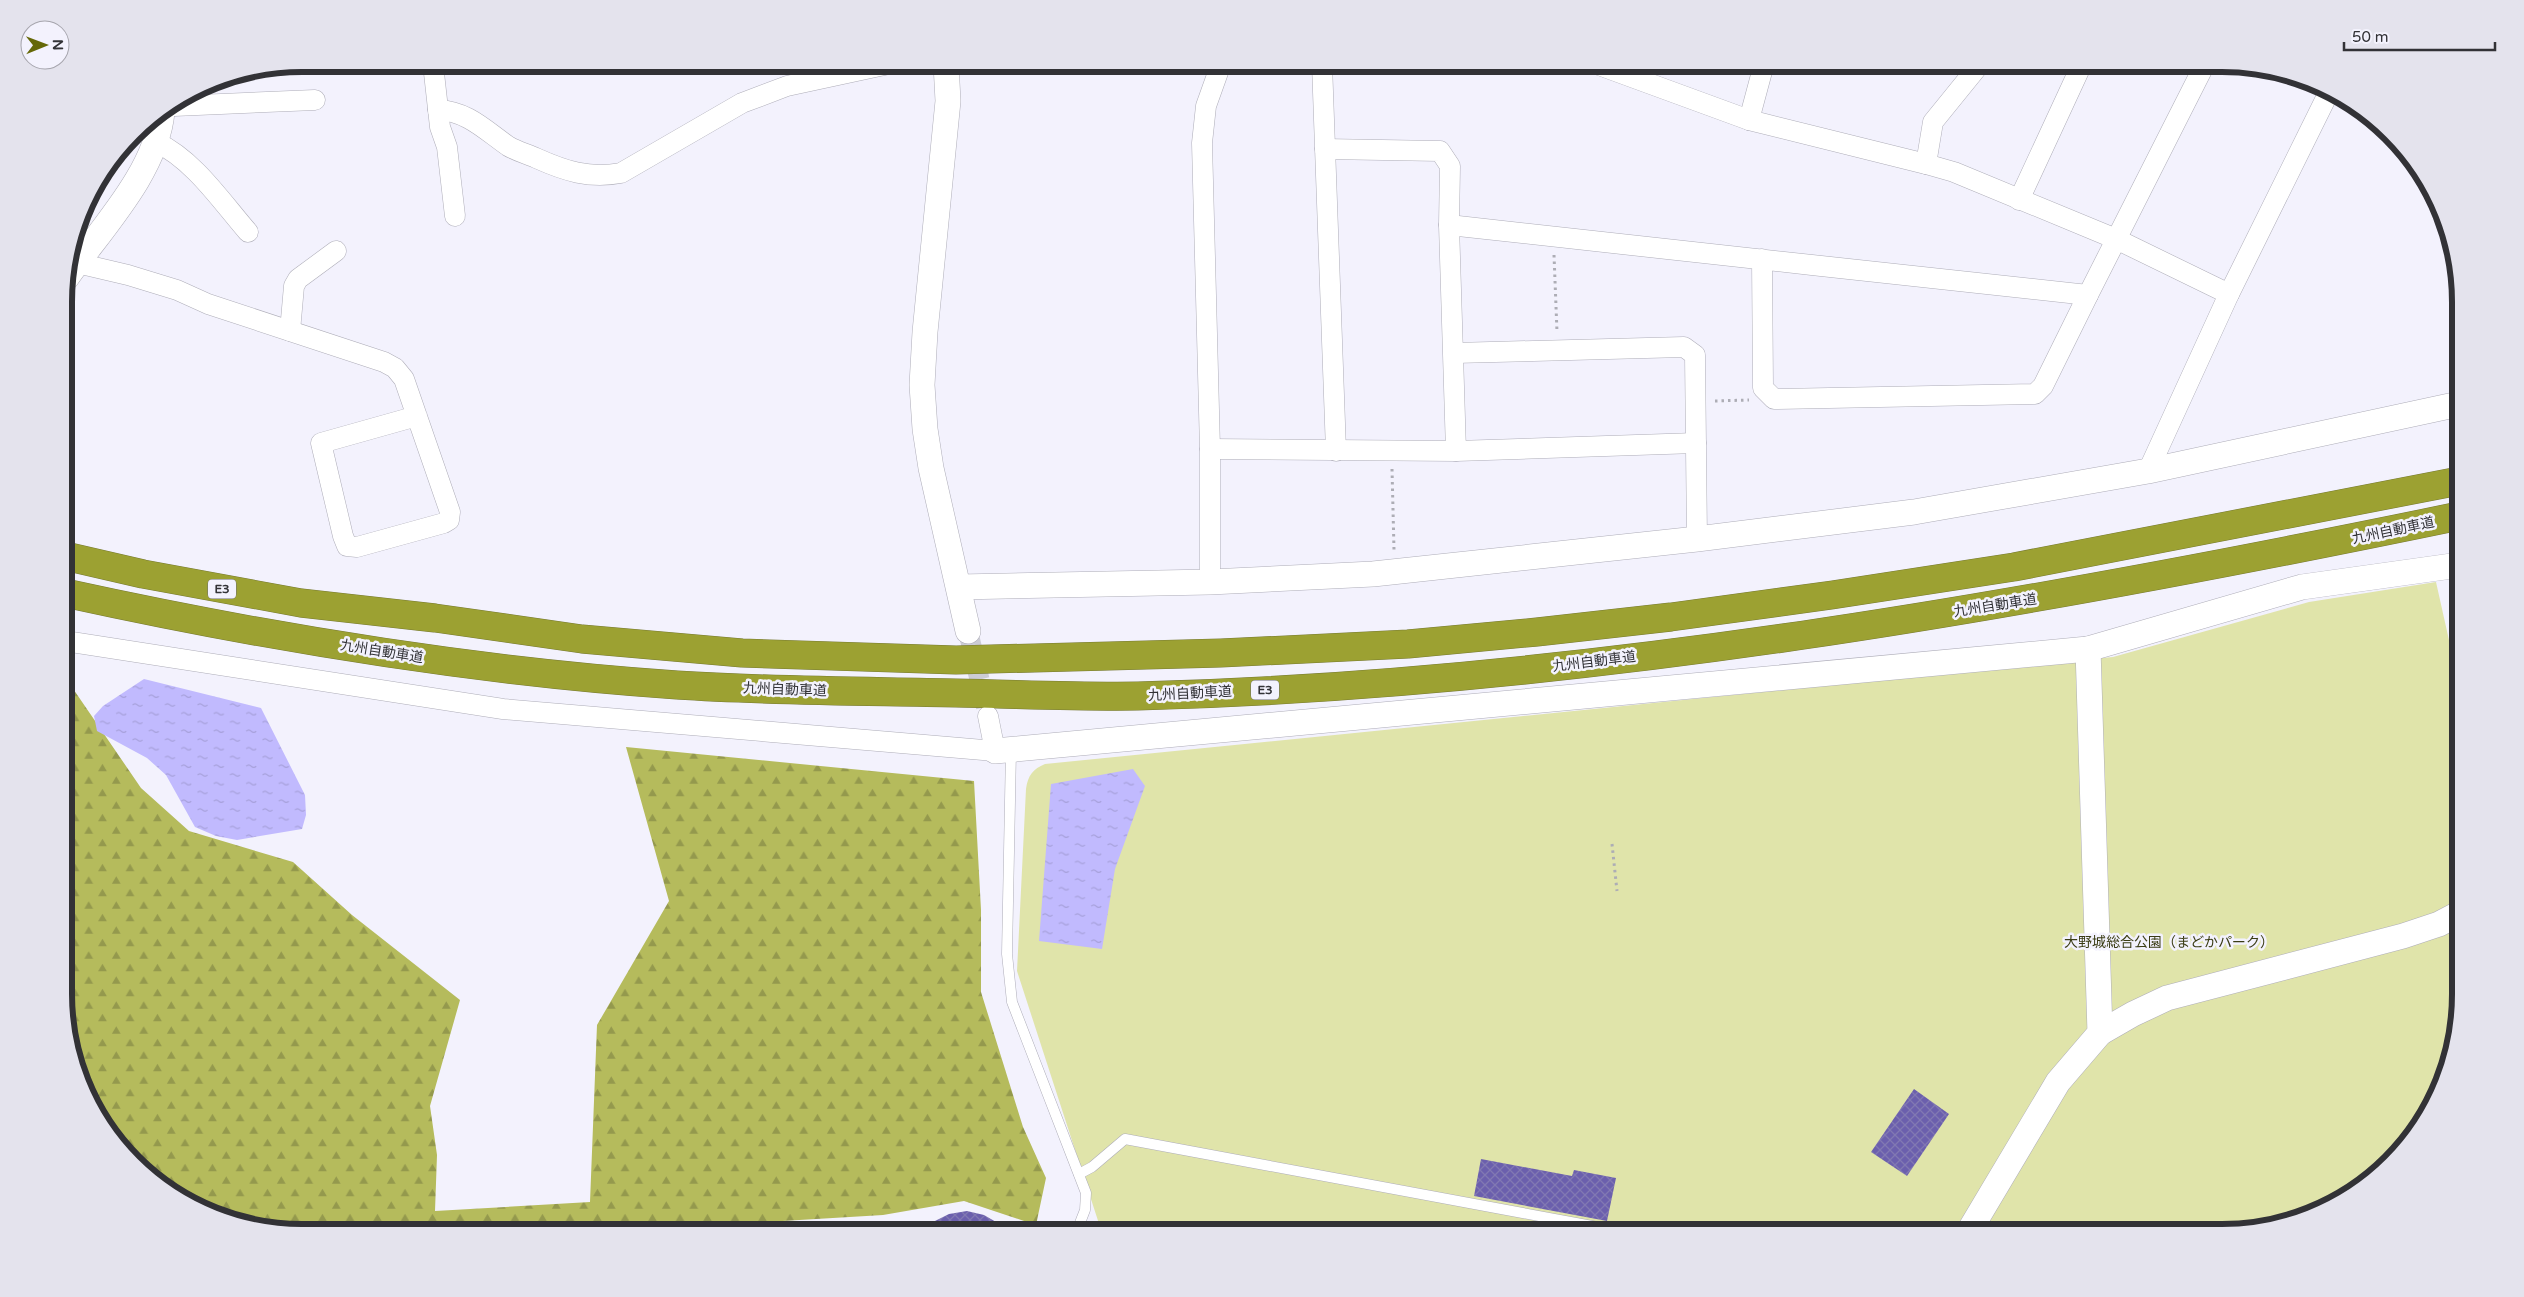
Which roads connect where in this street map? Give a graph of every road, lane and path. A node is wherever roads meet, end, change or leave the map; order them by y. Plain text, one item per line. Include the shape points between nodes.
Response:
1 (434, 73) edge
2 (847, 73) edge
3 (946, 73) edge
4 (1218, 73) edge
5 (1322, 73) edge
6 (1621, 73) edge
7 (1762, 73) edge
8 (1968, 73) edge
9 (2078, 73) edge
10 (2200, 73) edge
11 (2326, 98) edge
12 (315, 100) dead end
13 (184, 106) edge
14 (438, 110) junction
15 (1749, 120) junction
16 (160, 123) edge
17 (156, 142) junction
18 (1324, 149) junction
19 (1926, 164) junction
20 (2019, 200) junction
21 (455, 216) dead end
22 (1449, 225) junction
23 (248, 232) dead end
24 (1554, 237) junction
25 (2116, 239) junction
26 (336, 251) dead end
27 (1762, 259) junction
28 (76, 265) edge
29 (75, 270) edge
30 (2229, 294) junction
31 (2088, 295) junction
32 (290, 331) junction
33 (1558, 350) junction
34 (1454, 353) junction
35 (1774, 399) junction
36 (1696, 402) junction
37 (2452, 406) edge
38 (417, 416) junction
39 (1696, 443) junction
40 (1210, 449) junction
41 (1336, 451) junction
42 (1392, 451) junction
43 (1456, 451) junction
44 (2148, 471) junction
45 (2452, 482) edge
46 (2452, 517) edge
47 (1696, 540) junction
48 (72, 550) edge
49 (72, 558) edge
50 (2452, 566) edge
51 (1395, 572) junction
52 (143, 574) junction
53 (1210, 582) junction
54 (959, 587) junction
55 (72, 595) edge
56 (968, 631) tunnel mouth
57 (72, 642) edge
58 (2088, 649) junction
59 (988, 716) tunnel mouth
60 (1003, 751) junction
61 (1612, 844) dead end
62 (1617, 891) dead end
63 (2452, 917) edge
64 (2100, 1034) junction
65 (1079, 1174) junction
66 (1080, 1224) edge
67 (1582, 1224) edge
68 (1973, 1224) edge

1 - 14 street
2 - 14 street via 787,86 742,103 621,173 603,177 562,170 511,148 465,116
3 - 54 street via 948,101 922,385 932,468
4 - 40 street via 1206,106 1202,143
5 - 18 street
6 - 15 street
7 - 15 street
8 - 19 street via 1934,122
9 - 20 street
10 - 25 street
11 - 30 street
12 - 13 street
14 - 21 street via 440,127 448,147
15 - 19 street
16 - 17 street
17 - 23 street via 187,164
17 - 28 street via 134,184
18 - 22 street via 1440,151 1450,166
18 - 41 street
19 - 20 street via 1954,172
20 - 25 street
22 - 24 street
22 - 34 street
24 - 27 street
24 - 33 path
25 - 30 street
25 - 31 street
26 - 32 street via 298,279 294,286
27 - 31 street
27 - 35 street via 1762,388
29 - 32 street via 128,274
30 - 44 street
31 - 35 street via 2043,386 2035,394
32 - 38 street via 395,368 404,378
33 - 34 street
33 - 36 street via 1684,347 1695,355
34 - 43 street
35 - 36 path
36 - 39 street
37 - 44 street
38 - 38 street via 450,512 449,520 357,547 347,546 321,443
39 - 43 street
39 - 47 street
40 - 41 street
40 - 53 street
41 - 42 street
42 - 43 street
42 - 51 path
44 - 47 street via 1914,512
45 - 52 highway, E3 via 2014,567 1804,599 1517,634 1408,644 1221,653 956,660 742,654 582,639 301,603
46 - 55 highway, 九州自動車道 / E3 via 2221,565 1834,631 1538,668 1320,687 1133,696 692,686 562,675 449,662 331,643
47 - 51 street
48 - 52 highway
49 - 52 highway, E3
50 - 58 street via 2302,587
51 - 53 street
53 - 54 street
54 - 56 street
57 - 60 street via 504,709
58 - 60 street
58 - 64 street
59 - 60 street
60 - 65 lane via 1008,980 1012,1002
61 - 62 path
63 - 64 street via 2403,936 2166,998
64 - 68 street via 2058,1082
65 - 66 lane via 1086,1193 1086,1210
65 - 67 lane via 1092,1168 1125,1139

